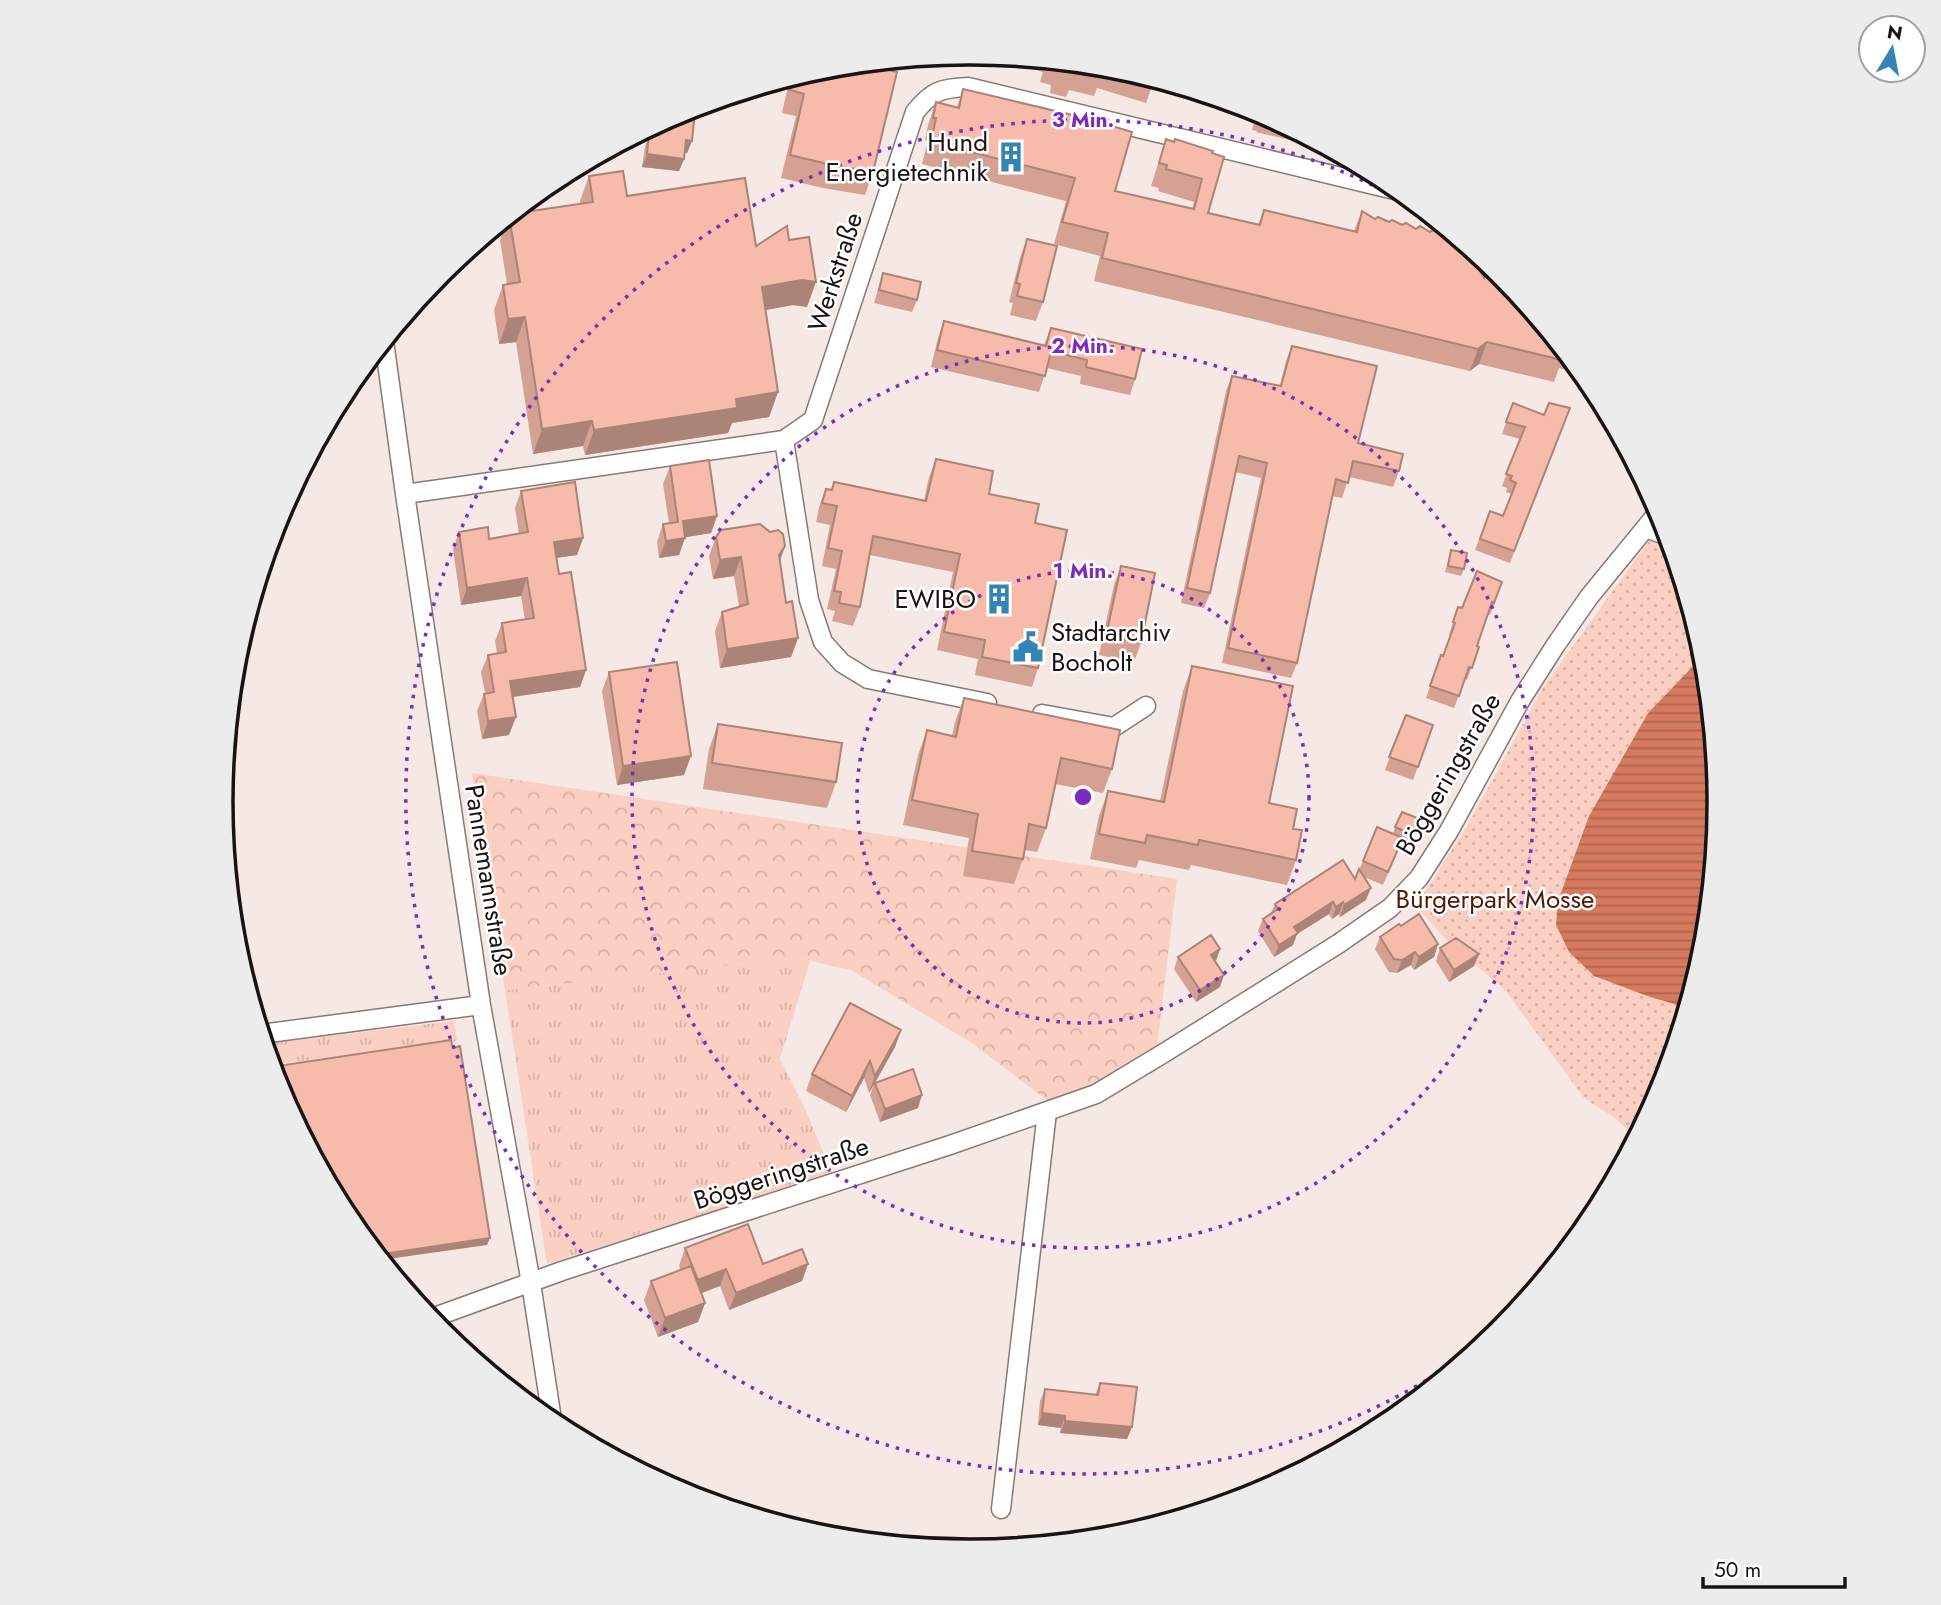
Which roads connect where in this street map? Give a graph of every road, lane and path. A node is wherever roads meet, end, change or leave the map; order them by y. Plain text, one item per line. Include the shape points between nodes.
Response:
1 (1373, 185) edge
2 (386, 352) edge
3 (784, 440) junction
4 (405, 494) junction
5 (1652, 520) edge
6 (1646, 528) junction
7 (1657, 532) edge
8 (1002, 706) edge
9 (1146, 706) dead end
10 (1029, 712) edge
11 (481, 1005) junction
12 (270, 1033) edge
13 (1047, 1112) junction
14 (531, 1283) junction
15 (440, 1315) edge
16 (550, 1409) edge
17 (1001, 1509) dead end

1 - 3 street, Werkstraße via 968,87 935,92 915,111 813,420
2 - 4 street, Pannemannstraße
3 - 4 street, Werkstraße
3 - 8 street via 809,600 823,642 842,663 868,679
4 - 11 street, Pannemannstraße
5 - 6 street, Böggeringstraße
6 - 7 street
6 - 13 street, Böggeringstraße via 1555,646 1419,878 1390,908 1096,1094
9 - 10 street via 1114,727
11 - 12 street
11 - 14 street, Pannemannstraße
13 - 14 street, Böggeringstraße
13 - 17 street
14 - 15 street, Böggeringstraße
14 - 16 street, Pannemannstraße

